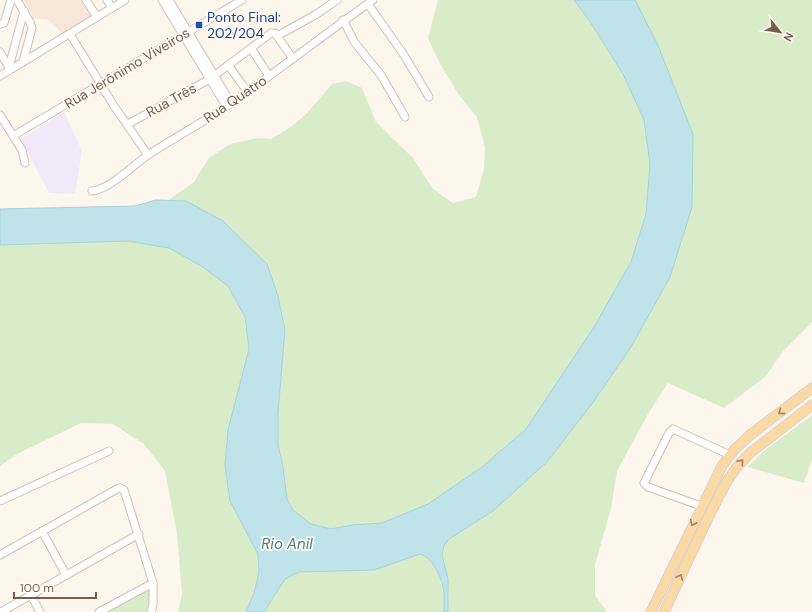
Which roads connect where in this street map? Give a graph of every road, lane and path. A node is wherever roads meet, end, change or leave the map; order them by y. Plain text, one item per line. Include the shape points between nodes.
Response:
1 (11, 0) edge
2 (26, 0) edge
3 (86, 0) edge
4 (107, 0) edge
5 (125, 0) edge
6 (162, 0) edge
7 (169, 0) edge
8 (242, 0) edge
9 (337, 0) edge
10 (371, 1) edge
11 (18, 2) edge
12 (112, 8) junction
13 (24, 11) junction
14 (97, 17) junction
15 (343, 20) junction
16 (0, 24) edge
17 (185, 33) junction
18 (70, 34) junction
19 (277, 36) junction
20 (251, 48) junction
21 (0, 52) edge
22 (293, 59) junction
23 (23, 62) junction
24 (228, 65) junction
25 (10, 68) junction
26 (0, 76) edge
27 (269, 76) junction
28 (212, 78) junction
29 (100, 84) junction
30 (247, 92) junction
31 (429, 97) dead end
32 (228, 105) junction
33 (0, 115) edge
34 (405, 117) dead end
35 (128, 124) junction
36 (13, 136) junction
37 (148, 156) junction
38 (25, 163) dead end
39 (92, 191) dead end
40 (812, 388) edge
41 (812, 405) edge
42 (109, 451) dead end
43 (730, 455) junction
44 (0, 501) edge
45 (701, 506) junction
46 (42, 531) junction
47 (139, 534) junction
48 (0, 556) edge
49 (66, 575) junction
50 (153, 583) junction
51 (31, 595) junction
52 (1, 612) edge
53 (40, 612) edge
54 (99, 612) edge
55 (151, 612) edge
56 (650, 612) edge
57 (664, 612) edge

1 - 16 street via 4,24
2 - 11 street
3 - 14 street
4 - 12 street
5 - 12 street
6 - 17 street
7 - 17 street
8 - 17 street, Rua Jerônimo Viveiros
9 - 19 street
10 - 15 street, Rua Quatro
10 - 31 street
11 - 13 street
12 - 14 street
13 - 23 street via 30,22 31,32
13 - 25 street
14 - 18 street
15 - 22 street, Rua Quatro
15 - 34 street via 355,44 380,75
17 - 28 street
17 - 29 street, Rua Jerônimo Viveiros
18 - 23 street
18 - 29 street
19 - 20 street, Rua Três via 271,33
19 - 22 street
20 - 24 street, Rua Três
20 - 27 street
21 - 25 street
22 - 27 street, Rua Quatro
23 - 25 street
24 - 28 street, Rua Três
24 - 30 street
25 - 26 street
27 - 30 street, Rua Quatro
28 - 32 street
28 - 35 street, Rua Três
29 - 35 street
29 - 36 street, Rua Jerônimo Viveiros
30 - 32 street, Rua Quatro
32 - 37 street, Rua Quatro
33 - 36 street
35 - 37 street
36 - 38 street via 22,150
37 - 39 street, Rua Quatro via 100,189
40 -> 43 main road via 750,435
57 -> 41 main road via 709,516 737,467 750,453
42 - 44 street
43 - 45 main road
43 - 45 street via 673,429 669,433 644,483 648,487
45 -> 56 main road
46 - 47 street via 117,489 124,490
46 - 48 street
46 - 49 street
47 - 49 street
47 - 50 street
49 - 51 street
50 - 54 street
50 - 55 street
51 - 52 street
51 - 53 street

